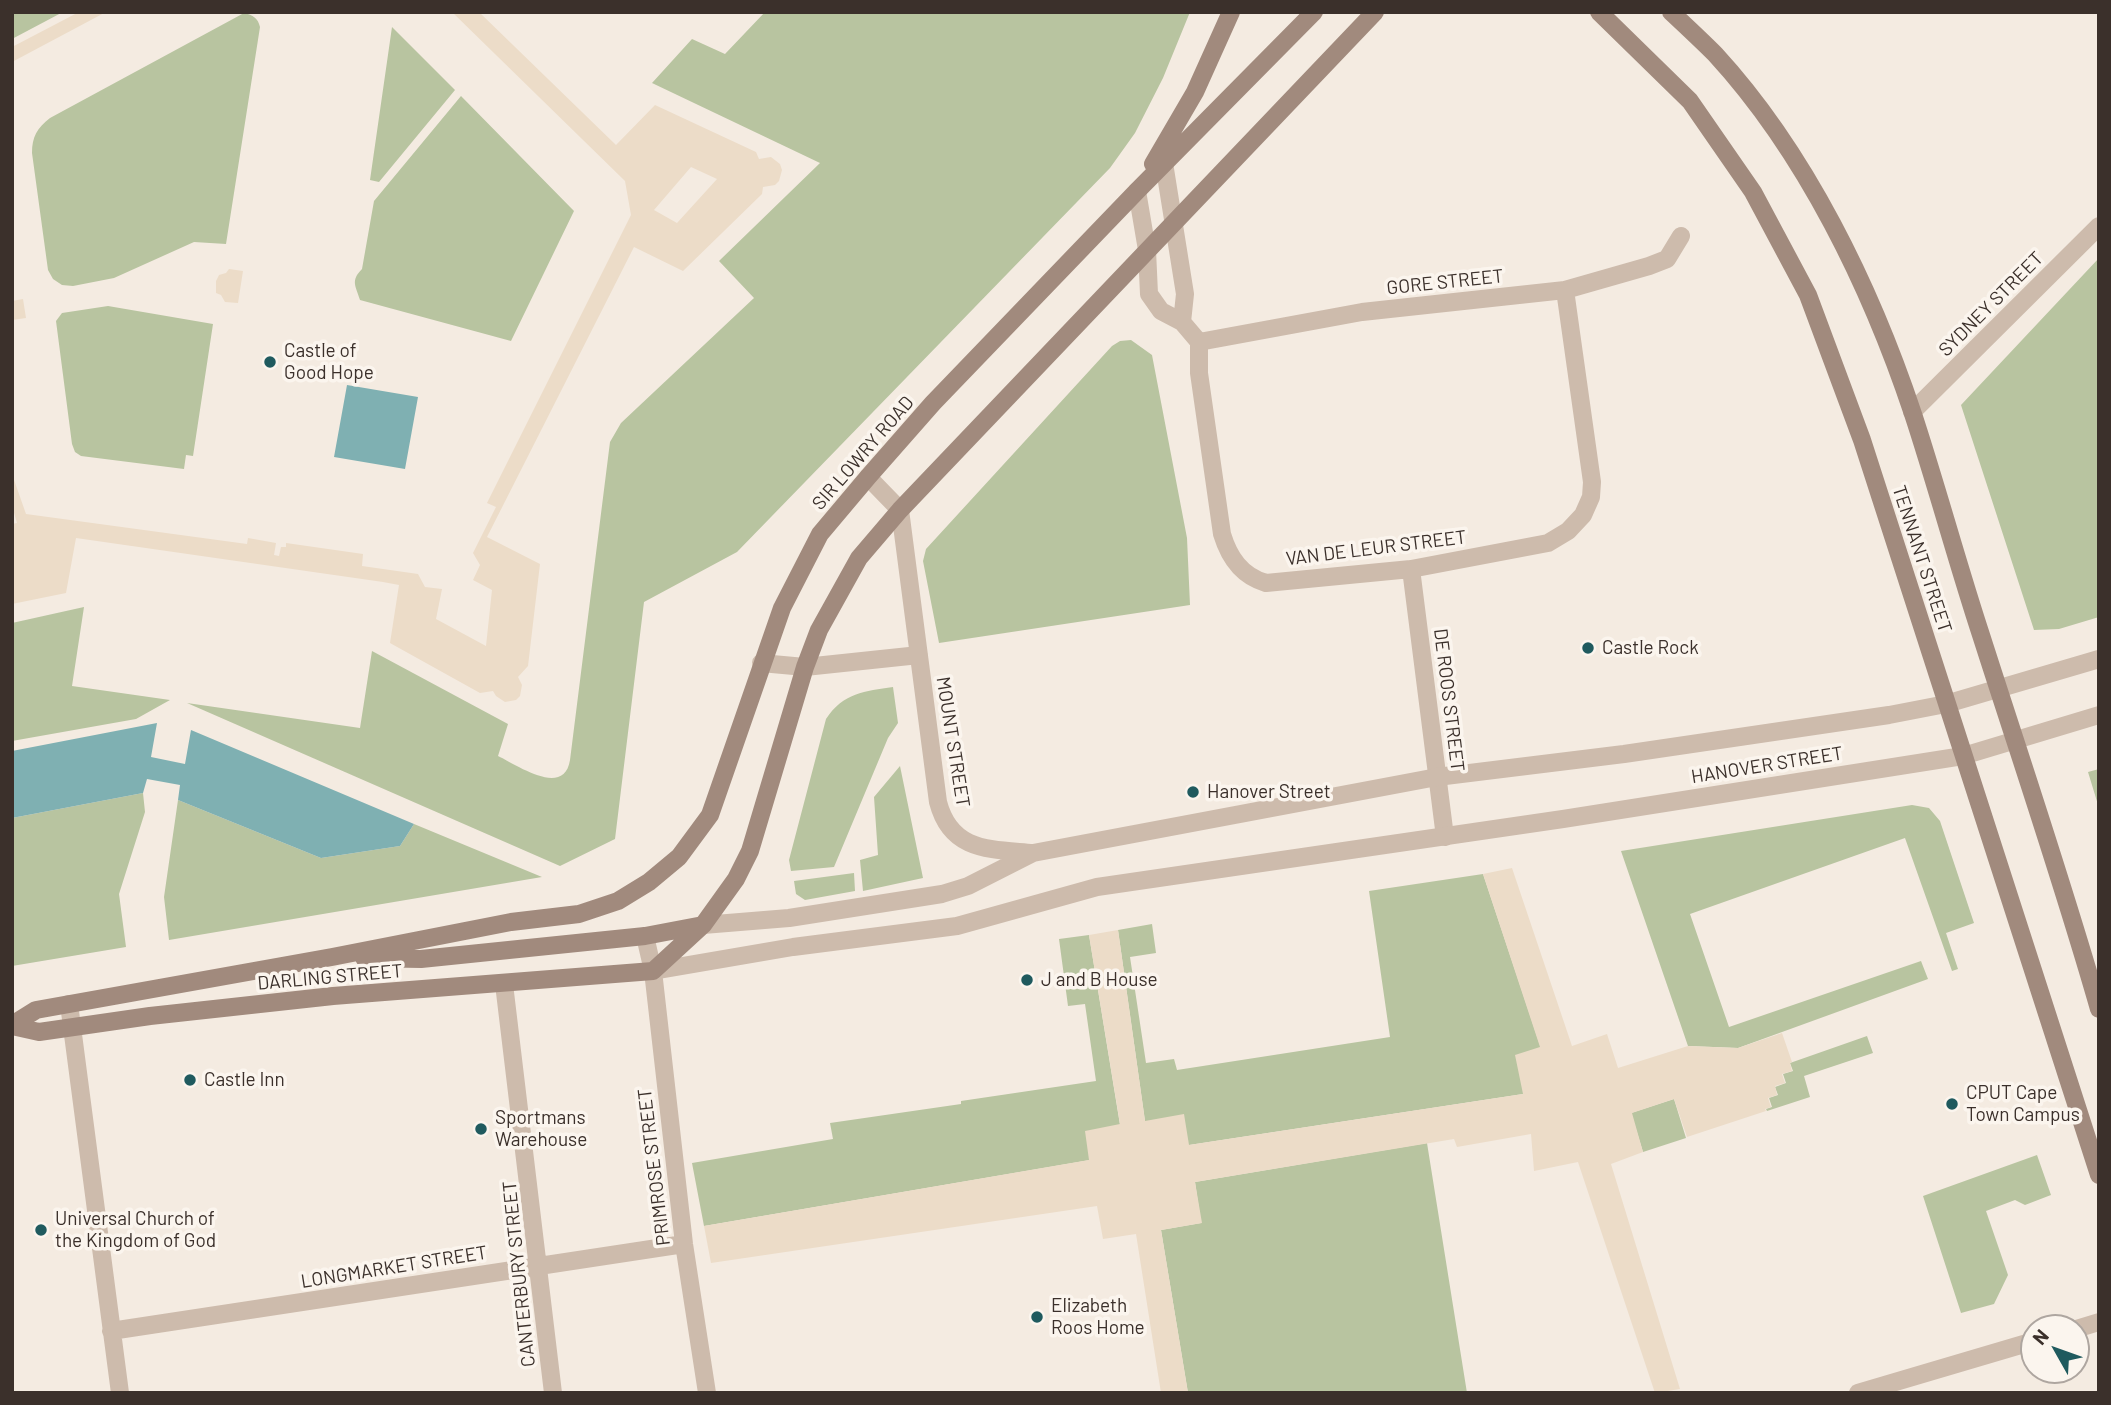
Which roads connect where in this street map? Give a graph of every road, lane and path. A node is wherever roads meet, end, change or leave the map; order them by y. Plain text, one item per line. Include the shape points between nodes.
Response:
1 (1231, 12) edge
2 (1314, 12) edge
3 (1374, 12) edge
4 (1599, 12) edge
5 (1671, 12) edge
6 (1164, 163) junction
7 (1137, 191) junction
8 (1173, 222) junction
9 (2099, 226) edge
10 (1681, 236) dead end
11 (1147, 250) junction
12 (1565, 290) junction
13 (1182, 322) junction
14 (1199, 342) junction
15 (1912, 412) junction
16 (867, 477) junction
17 (900, 510) junction
18 (1411, 569) junction
19 (919, 655) junction
20 (2099, 659) edge
21 (761, 663) junction
22 (805, 667) junction
23 (1998, 688) junction
24 (1946, 704) junction
25 (2099, 715) edge
26 (2016, 741) junction
27 (1963, 756) junction
28 (1437, 777) junction
29 (1444, 837) junction
30 (1033, 853) junction
31 (511, 922) joint
32 (703, 925) junction
33 (645, 936) junction
34 (332, 957) junction
35 (653, 971) junction
36 (504, 984) junction
37 (69, 1004) junction
38 (2099, 1009) edge
39 (12, 1025) edge
40 (72, 1028) junction
41 (2099, 1175) edge
42 (684, 1244) junction
43 (539, 1266) junction
44 (111, 1331) junction
45 (2020, 1345) edge
46 (120, 1393) edge
47 (553, 1393) edge
48 (707, 1393) edge
49 (1858, 1393) edge

1 - 7 main road via 1195,92
2 - 6 main road, SIR LOWRY ROAD
3 - 8 main road
4 - 24 main road, TENNANT STREET via 1690,101 1753,192 1808,295 1862,440
5 - 15 main road, TENNANT STREET via 1715,55 1775,129 1805,176 1871,306
6 - 7 main road, SIR LOWRY ROAD
6 - 8 street
7 - 11 street
7 - 16 main road, SIR LOWRY ROAD
8 - 11 main road
8 - 13 street via 1185,294
9 - 15 street, SYDNEY STREET
10 - 12 street, GORE STREET via 1667,259
11 - 13 street via 1149,294 1161,311
11 - 17 main road
12 - 14 street, GORE STREET via 1362,312
12 - 18 street, VAN DE LEUR STREET via 1592,482 1583,515 1548,543
13 - 14 street
14 - 18 street, VAN DE LEUR STREET via 1199,373 1222,534 1235,564 1266,583
15 - 23 main road, TENNANT STREET
16 - 17 street
16 - 21 main road, SIR LOWRY ROAD via 820,534 799,570
17 - 19 street, MOUNT STREET
17 - 22 main road via 859,558 819,630
18 - 28 street, DE ROOS STREET
19 - 22 street, MOUNT STREET
19 - 30 street, MOUNT STREET via 943,819 968,843
20 - 23 street, HANOVER STREET
21 - 22 street, MOUNT STREET
21 - 31 main road, SIR LOWRY ROAD via 710,815 679,857 618,901 579,914
22 - 32 main road via 750,851
23 - 24 street, HANOVER STREET
23 - 26 main road, TENNANT STREET
24 - 27 main road, TENNANT STREET
24 - 28 street, HANOVER STREET via 1624,754
25 - 26 street, HANOVER STREET
26 - 27 street, HANOVER STREET
26 - 38 main road, TENNANT STREET
27 - 29 street, HANOVER STREET
27 - 41 main road, TENNANT STREET
28 - 29 street, DE ROOS STREET
28 - 30 street, HANOVER STREET
29 - 35 street, HANOVER STREET via 1097,887 957,926
30 - 32 street, HANOVER STREET via 942,894 789,918
31 - 34 main road, DARLING STREET
32 - 33 main road
32 - 35 main road
33 - 34 main road via 421,959
33 - 35 street, PRIMROSE STREET
34 - 37 main road, DARLING STREET
35 - 36 main road, DARLING STREET
35 - 42 street, PRIMROSE STREET
36 - 40 main road, DARLING STREET via 333,996
36 - 43 street, CANTERBURY STREET
37 - 39 main road, DARLING STREET via 36,1010
37 - 40 street
39 - 40 main road, DARLING STREET via 39,1032
40 - 44 street
42 - 43 street, LONGMARKET STREET
42 - 48 street, PRIMROSE STREET
43 - 44 street, LONGMARKET STREET
43 - 47 street, CANTERBURY STREET
44 - 46 street
45 - 49 street

